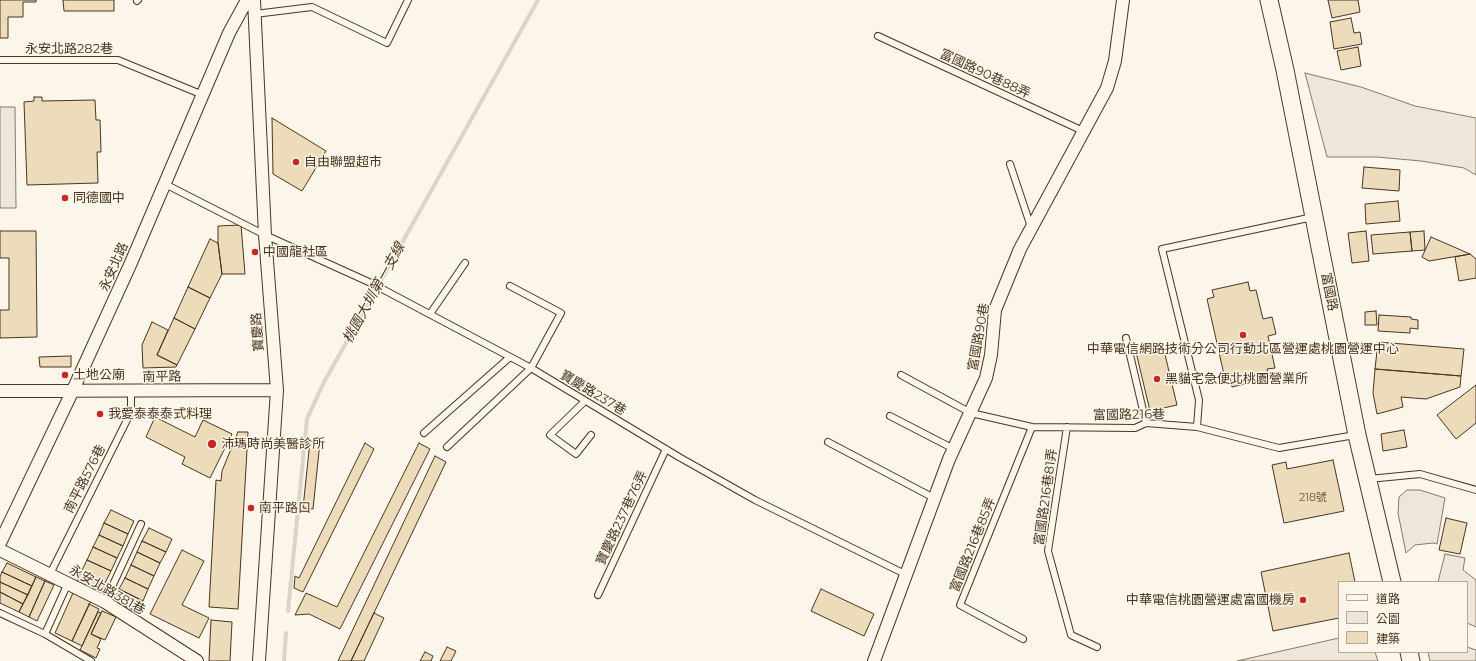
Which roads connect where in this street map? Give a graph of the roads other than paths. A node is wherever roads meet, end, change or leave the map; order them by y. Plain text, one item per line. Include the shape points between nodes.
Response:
1 (247, 0) edge
2 (254, 0) edge
3 (408, 0) edge
4 (1123, 0) edge
5 (1270, 0) edge
6 (255, 14) junction
7 (878, 36) dead end
8 (0, 60) edge
9 (203, 95) junction
10 (1082, 131) junction
11 (1010, 164) dead end
12 (165, 184) junction
13 (1314, 216) junction
14 (1031, 229) junction
15 (265, 235) junction
16 (465, 263) dead end
17 (510, 286) dead end
18 (430, 314) junction
19 (1126, 338) dead end
20 (510, 357) junction
21 (531, 368) junction
22 (901, 375) dead end
23 (73, 390) junction
24 (277, 390) junction
25 (0, 391) edge
26 (131, 391) junction
27 (584, 401) junction
28 (971, 413) junction
29 (890, 416) dead end
30 (1146, 423) junction
31 (1032, 427) junction
32 (1067, 427) junction
33 (1197, 427) junction
34 (424, 433) dead end
35 (591, 435) dead end
36 (1357, 435) junction
37 (828, 442) dead end
38 (447, 447) dead end
39 (666, 449) junction
40 (954, 449) junction
41 (1368, 479) junction
42 (1476, 490) edge
43 (934, 498) junction
44 (141, 524) dead end
45 (0, 543) edge
46 (0, 550) edge
47 (50, 574) junction
48 (907, 575) junction
49 (1392, 581) edge
50 (68, 583) junction
51 (598, 596) dead end
52 (105, 602) junction
53 (0, 613) edge
54 (45, 634) junction
55 (1023, 639) dead end
56 (1097, 647) dead end
57 (91, 661) edge
58 (197, 661) edge
59 (259, 661) edge
60 (874, 661) edge

1 - 9 street, 永安北路 via 229,33
2 - 6 street, 寶慶路
3 - 6 lane via 388,43 312,7
4 - 10 street, 富國路90巷 via 1115,61 1107,88
5 - 13 street, 富國路
6 - 15 street, 寶慶路
7 - 10 lane, 富國路90巷88弄
8 - 9 lane, 永安北路282巷 via 118,60
9 - 12 street, 永安北路
10 - 14 street, 富國路90巷
11 - 14 lane
12 - 15 lane, 寶慶路237巷
12 - 23 street, 永安北路
13 - 33 lane via 1162,248 1199,400
13 - 36 street, 富國路
14 - 28 street, 富國路90巷 via 995,310 986,378
15 - 18 lane, 寶慶路237巷 via 371,283
15 - 24 street, 寶慶路
16 - 18 lane
17 - 21 lane via 561,313
18 - 20 lane, 寶慶路237巷
19 - 30 lane
20 - 21 lane, 寶慶路237巷
20 - 34 lane
21 - 27 lane, 寶慶路237巷
21 - 38 lane
22 - 28 lane, 富國路216巷
23 - 25 street, 南平路
23 - 26 street, 南平路
23 - 45 street, 永安北路
24 - 26 street, 南平路
24 - 59 street, 寶慶路
26 - 47 lane, 南平路576巷 via 131,412
27 - 35 lane via 550,435 576,454
27 - 39 lane, 寶慶路237巷
28 - 31 lane, 富國路216巷
28 - 40 street, 富國路90巷
29 - 40 lane
30 - 32 lane, 富國路216巷 via 1135,428
30 - 33 lane, 富國路216巷
31 - 32 lane, 富國路216巷
31 - 55 lane, 富國路216巷85弄 via 960,605
32 - 56 lane, 富國路216巷81弄 via 1048,551 1071,635
33 - 36 lane, 富國路216巷 via 1279,448
36 - 41 street, 富國路
37 - 43 lane
39 - 48 lane, 寶慶路237巷 via 755,500
39 - 51 lane, 寶慶路237巷76弄
40 - 43 street, 富國路90巷
41 - 42 lane via 1420,474
41 - 49 street, 富國路
43 - 48 street, 富國路90巷
44 - 52 lane
46 - 47 street, 永安北路381巷
47 - 50 street, 永安北路381巷
48 - 60 street, 富國路90巷
50 - 52 street, 永安北路381巷
50 - 54 lane
52 - 58 street, 永安北路381巷
53 - 54 lane
54 - 57 lane

